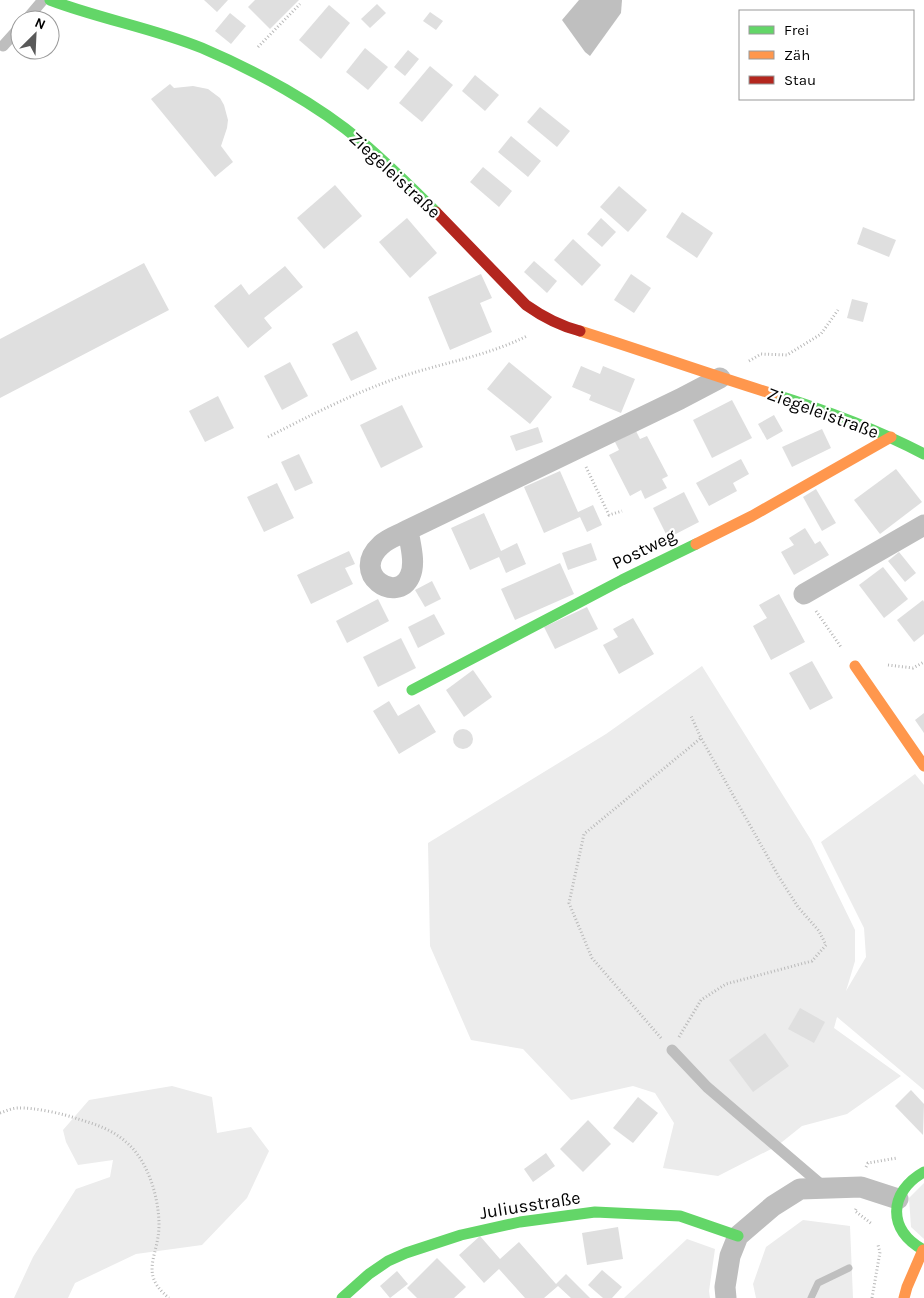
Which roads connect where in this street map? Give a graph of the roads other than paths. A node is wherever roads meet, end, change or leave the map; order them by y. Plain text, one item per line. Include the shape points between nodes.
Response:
1 (43, 0) edge
2 (50, 0) edge
3 (34, 10) edge
4 (10, 38) edge
5 (3, 46) dead end
6 (720, 378) junction
7 (891, 437) junction
8 (924, 454) edge
9 (924, 525) edge
10 (408, 530) dead end
11 (804, 594) road end
12 (855, 666) road end
13 (412, 690) dead end
14 (924, 766) edge
15 (672, 1050) road end
16 (924, 1172) edge
17 (824, 1187) junction
18 (898, 1199) junction
19 (738, 1236) junction
20 (924, 1250) edge
21 (342, 1298) edge
22 (726, 1298) edge
23 (904, 1298) edge

1 - 3 lane
2 - 6 street, Ziegeleistraße via 192,45 296,96 361,141 526,305 565,327
4 - 5 lane
6 - 7 street, Ziegeleistraße via 805,404
6 - 10 street
7 - 8 street, Ziegeleistraße
7 - 13 street, Postweg via 752,516
9 - 11 street
12 - 14 street
15 - 17 lane via 707,1087
16 - 18 street via 907,1183
17 - 18 street via 861,1187
17 - 19 street via 800,1189 773,1206
18 - 20 street via 897,1220 901,1232
19 - 21 street, Juliusstraße via 680,1216 595,1212 520,1222 461,1235 406,1253 368,1274
19 - 22 street via 730,1256
20 - 23 street

